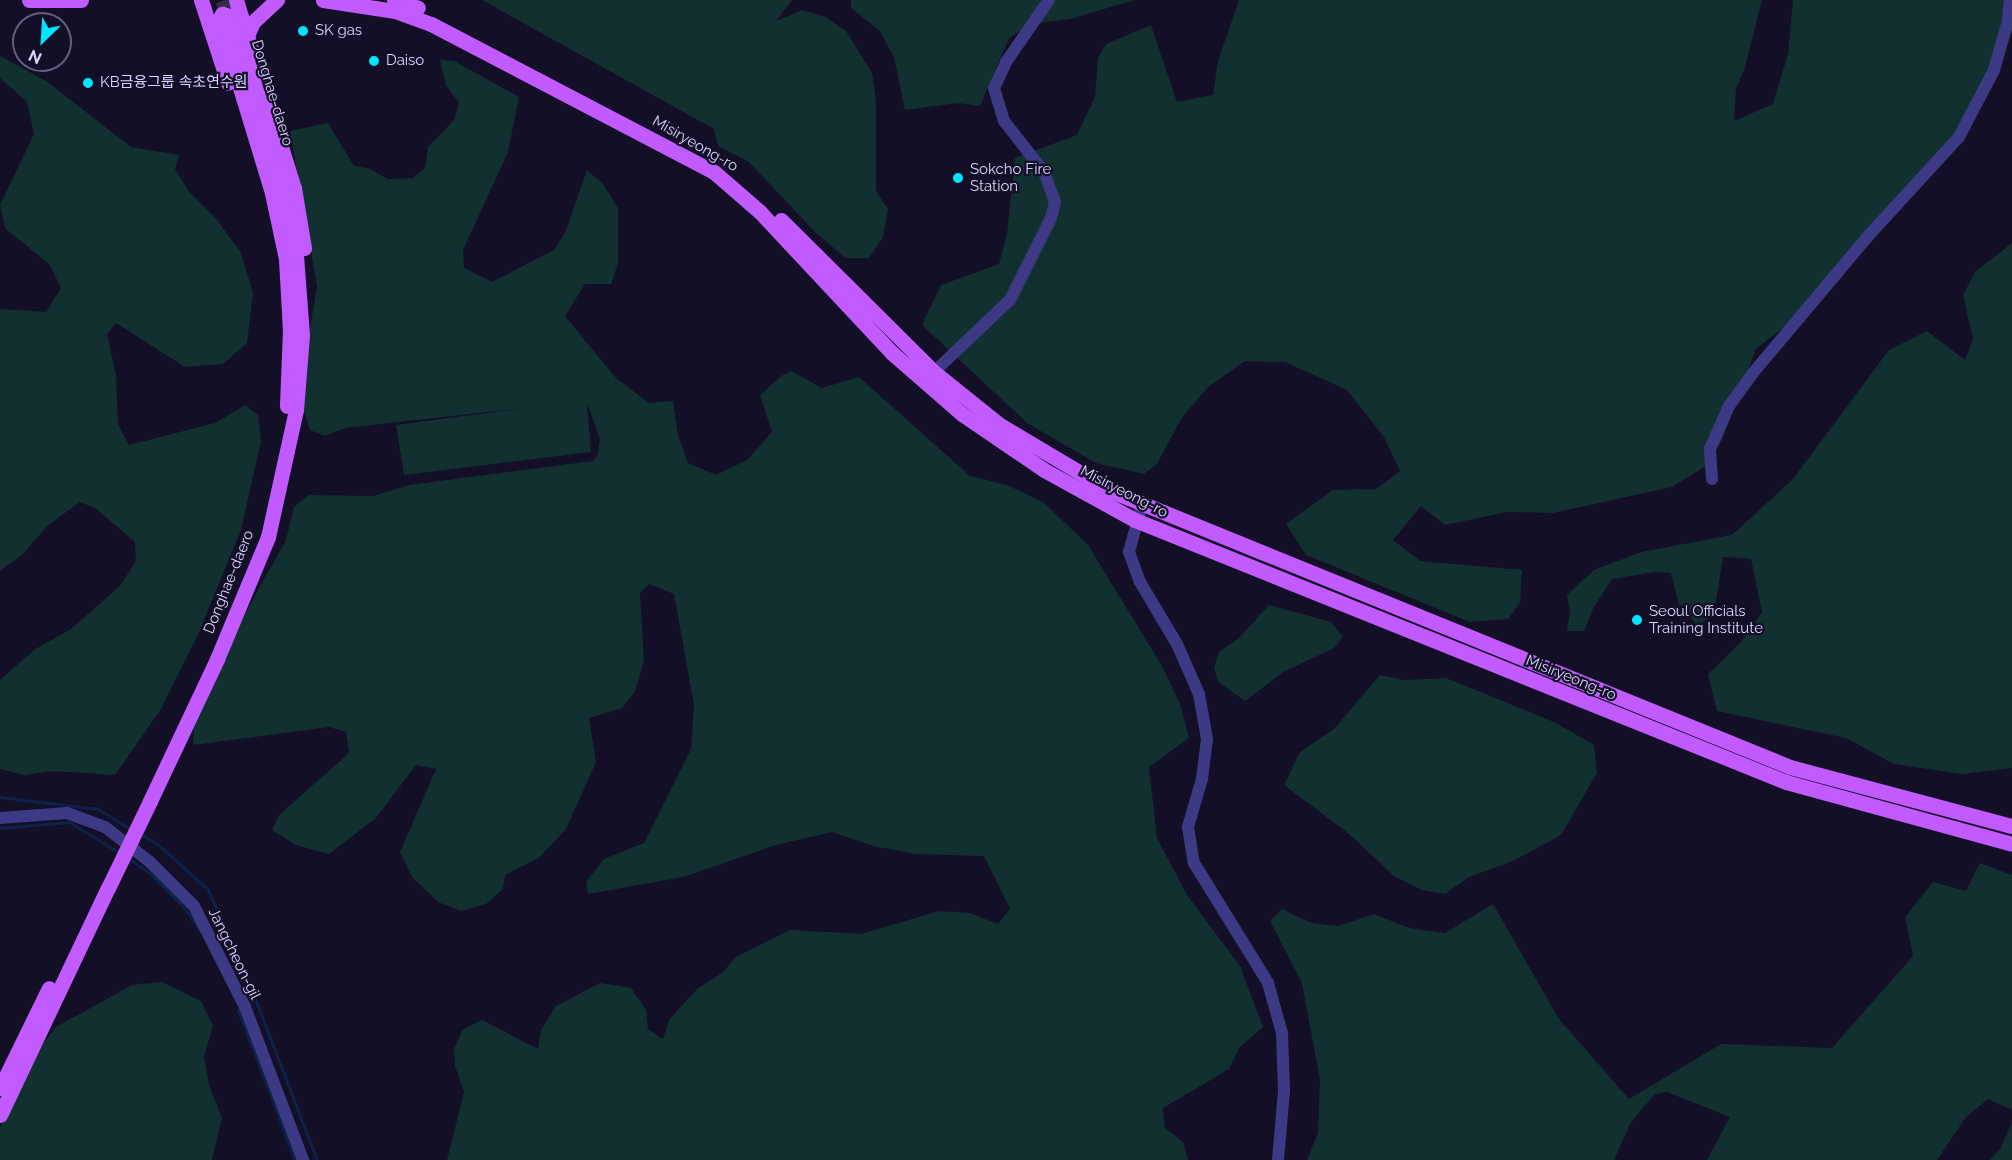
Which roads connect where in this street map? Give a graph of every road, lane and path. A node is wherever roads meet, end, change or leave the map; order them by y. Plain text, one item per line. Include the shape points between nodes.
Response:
1 (29, 0) edge
2 (81, 0) edge
3 (201, 0) edge
4 (236, 0) edge
5 (277, 0) edge
6 (323, 0) edge
7 (394, 0) edge
8 (1050, 0) edge
9 (2010, 0) edge
10 (227, 26) junction
11 (247, 36) junction
12 (295, 319) junction
13 (934, 372) junction
14 (1712, 479) dead end
15 (1142, 506) junction
16 (1135, 520) junction
17 (0, 818) edge
18 (2012, 826) edge
19 (2012, 844) edge
20 (104, 885) junction
21 (0, 1088) edge
22 (0, 1115) edge
23 (303, 1160) edge
24 (1278, 1160) edge

1 - 2 main road
3 - 10 main road
4 - 10 main road
5 - 11 main road via 252,22
6 - 16 main road, Misiryeong-ro via 395,12 447,31 714,172 760,212 884,345 962,414 1044,470
7 - 13 main road, Misiryeong-ro via 450,22 726,169
8 - 13 street via 1001,69 994,88 1004,121 1044,172 1055,202 1051,218 1010,300
9 - 14 street via 1994,70 1959,137 1752,374 1730,406 1710,449
10 - 11 main road
10 - 12 main road, Donghae-daero via 272,193
11 - 12 main road via 302,226 307,282
12 - 20 main road, Donghae-daero via 287,403 260,533 228,617
13 - 15 main road, Misiryeong-ro via 1033,447
15 - 16 street
15 - 18 main road, Misiryeong-ro via 1790,767
16 - 19 main road, Misiryeong-ro via 1786,782
16 - 24 street via 1129,552 1140,582 1177,644 1201,705 1207,739 1202,779 1188,826 1194,863 1268,983 1282,1033 1284,1091
17 - 23 street, Jangcheon-gil via 67,813 105,827 150,862 194,906 245,1007
20 - 21 main road
20 - 22 main road

